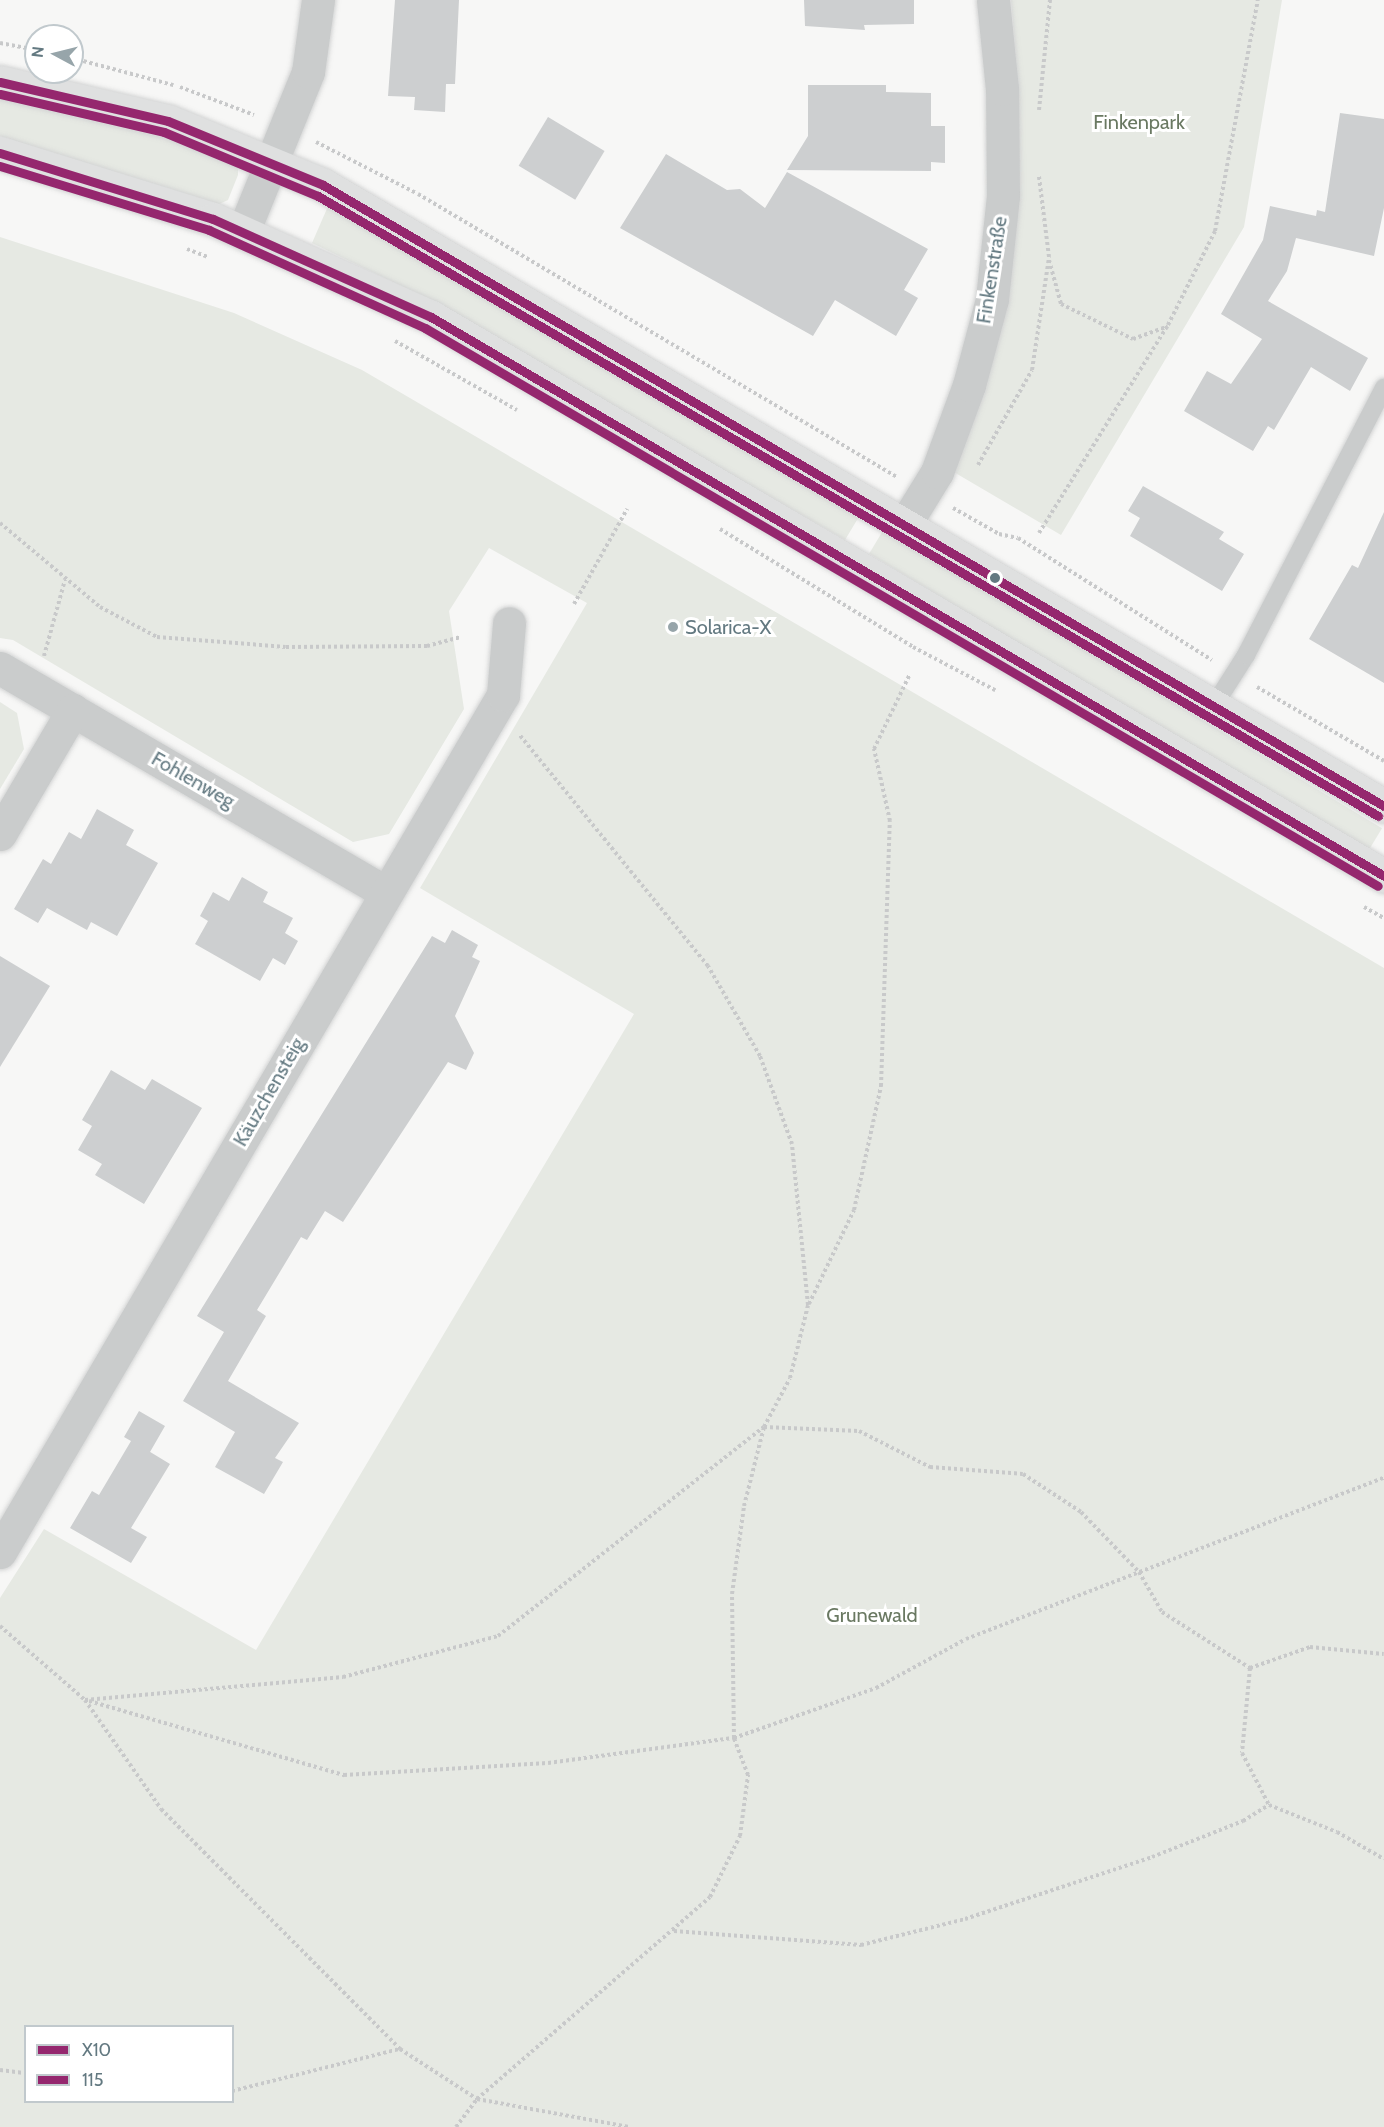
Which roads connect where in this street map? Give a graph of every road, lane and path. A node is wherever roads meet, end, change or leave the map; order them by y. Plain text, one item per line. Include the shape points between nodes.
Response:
1 (318, 0) edge
2 (993, 0) edge
3 (1258, 0) edge
4 (0, 43) edge
5 (24, 48) edge
6 (0, 82) edge
7 (0, 153) edge
8 (351, 158) dead end
9 (274, 161) junction
10 (243, 232) junction
11 (1049, 257) dead end
12 (1168, 325) junction
13 (387, 336) dead end
14 (1384, 388) edge
15 (520, 412) dead end
16 (877, 465) dead end
17 (627, 509) dead end
18 (968, 516) dead end
19 (0, 523) edge
20 (712, 524) dead end
21 (905, 524) junction
22 (1039, 533) dead end
23 (65, 580) junction
24 (574, 604) dead end
25 (509, 623) dead end
26 (460, 637) dead end
27 (44, 658) dead end
28 (0, 668) edge
29 (910, 674) dead end
30 (1234, 674) junction
31 (1007, 697) dead end
32 (1214, 708) junction
33 (73, 710) junction
34 (511, 724) dead end
35 (1384, 761) edge
36 (1384, 806) edge
37 (0, 834) edge
38 (1384, 876) edge
39 (386, 893) junction
40 (1353, 900) dead end
41 (1384, 918) edge
42 (808, 1305) junction
43 (764, 1427) junction
44 (1384, 1478) edge
45 (0, 1552) edge
46 (1139, 1572) junction
47 (0, 1626) edge
48 (1384, 1654) edge
49 (1250, 1668) junction
50 (85, 1700) junction
51 (734, 1738) junction
52 (1269, 1805) junction
53 (1384, 1859) edge
54 (673, 1931) junction
55 (400, 2049) junction
56 (0, 2070) edge
57 (24, 2073) edge
58 (234, 2090) edge
59 (477, 2099) junction
60 (456, 2127) edge
61 (630, 2127) edge

1 - 9 street via 309,72
2 - 21 street, Finkenstraße via 1002,89 1003,196 992,299 969,385 937,471
3 - 12 path via 1215,231
4 - 5 path
6 - 9 main road via 168,121
7 - 10 main road
8 - 16 path
9 - 10 street
9 - 21 main road via 382,217
10 - 38 main road via 431,317
11 - 12 path via 1061,304 1133,339
12 - 22 path
13 - 15 path
14 - 30 lane
17 - 24 path
18 - 30 path via 1018,538
19 - 23 path
20 - 31 path via 913,647
21 - 32 main road
23 - 26 path via 100,607 157,637 286,647 427,646
23 - 27 path
25 - 39 street, Käuzchensteig via 503,695
28 - 33 street, Fohlenweg
29 - 42 path via 874,749 890,821 881,1086 854,1210
30 - 32 lane
30 - 35 path
32 - 36 main road
33 - 37 street
33 - 39 street, Fohlenweg
34 - 42 path via 708,966 760,1056 792,1144
39 - 45 street, Käuzchensteig
40 - 41 path
42 - 43 path via 790,1378
43 - 46 path via 859,1431 930,1467 1023,1474 1081,1512
43 - 50 path via 498,1636 343,1677
43 - 51 path via 744,1506 732,1594
44 - 46 path
46 - 49 path via 1162,1612
46 - 51 path via 966,1640 876,1688
47 - 50 path
48 - 49 path via 1310,1647
49 - 52 path via 1242,1753
50 - 51 path via 344,1775 548,1762
50 - 55 path via 161,1809
51 - 54 path via 748,1775 740,1836 710,1897
52 - 53 path via 1337,1832
52 - 54 path via 1243,1821 1152,1857 965,1919 861,1945
54 - 59 path
55 - 58 path
55 - 59 path
56 - 57 path
59 - 60 path
59 - 61 path

